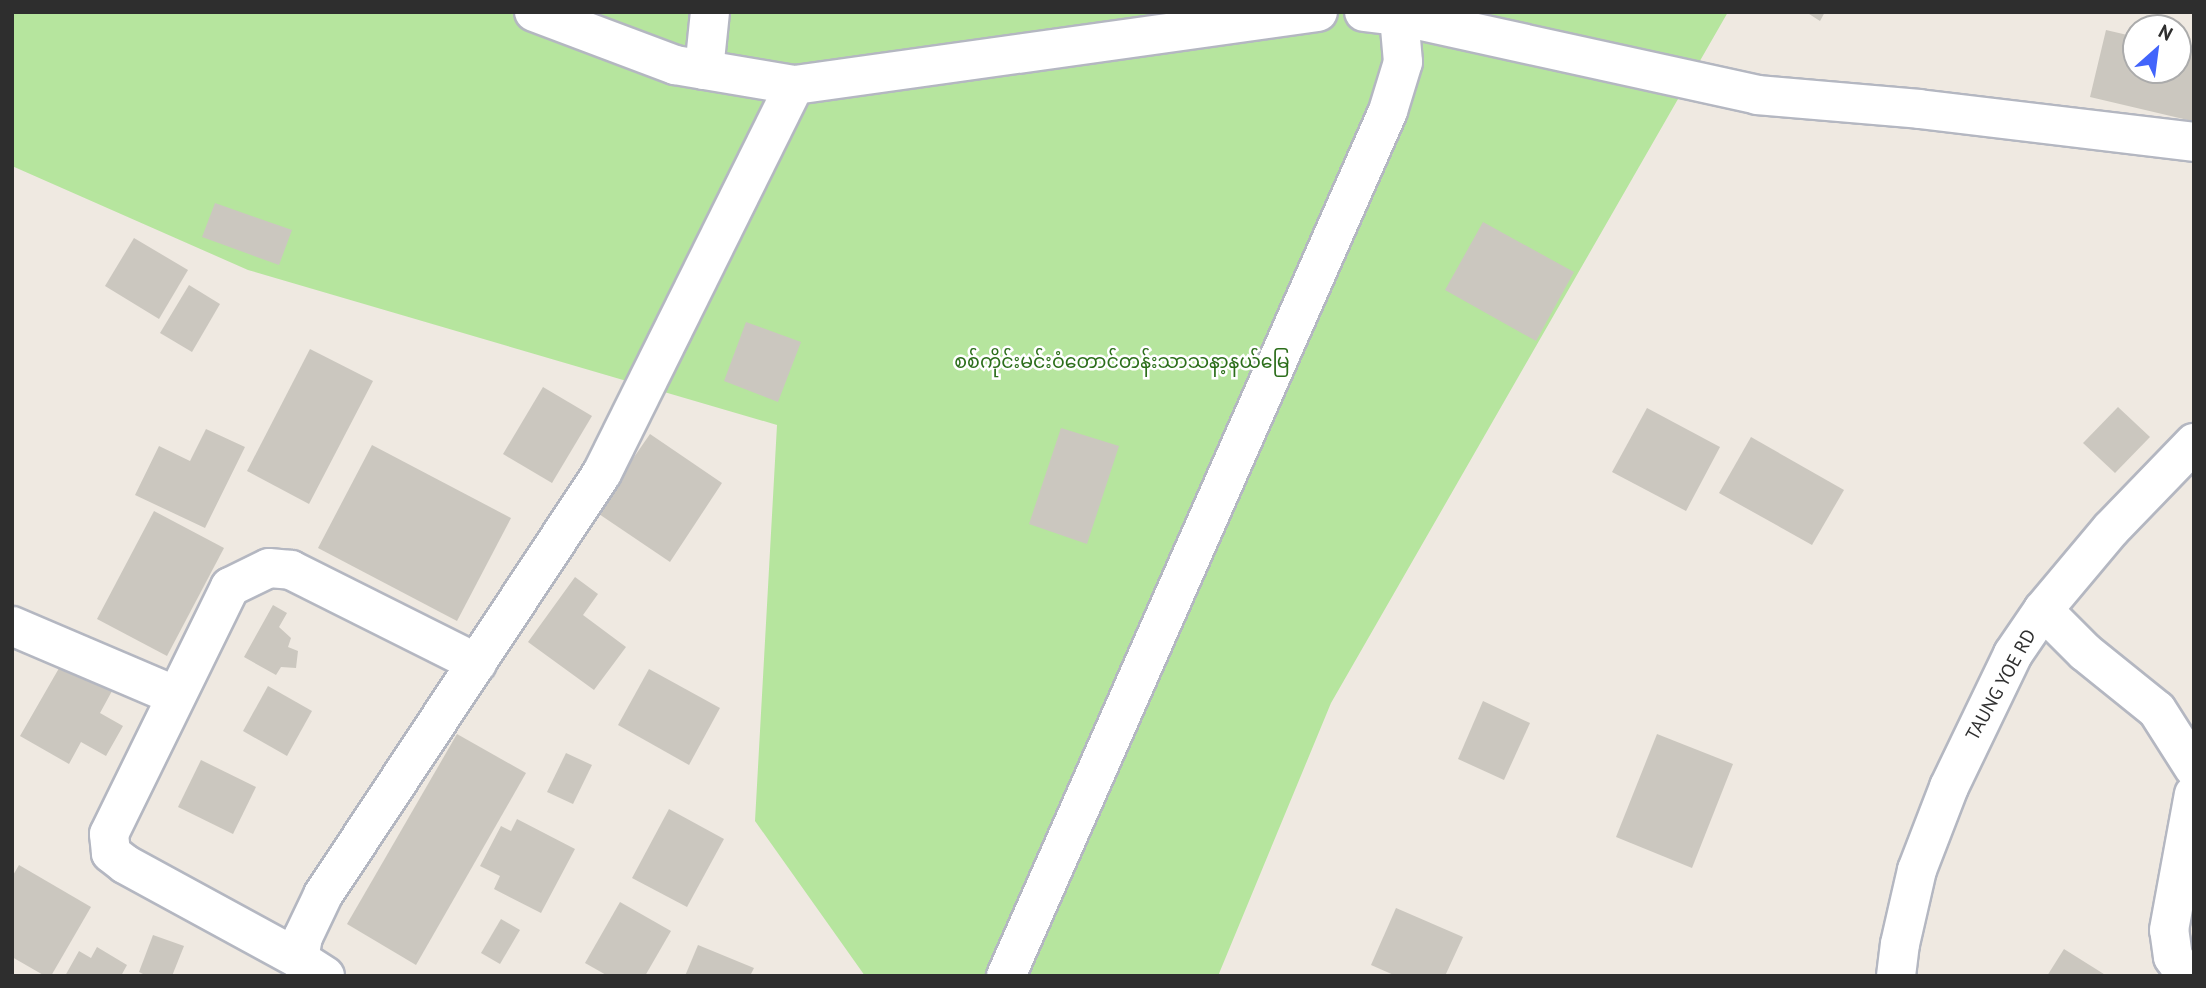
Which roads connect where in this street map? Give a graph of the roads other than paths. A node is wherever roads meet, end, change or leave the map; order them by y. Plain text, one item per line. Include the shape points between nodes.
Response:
1 (534, 12) edge
2 (710, 12) edge
3 (1318, 12) edge
4 (1381, 14) edge
5 (704, 70) junction
6 (795, 85) junction
7 (2194, 142) edge
8 (2194, 443) edge
9 (2043, 610) junction
10 (12, 626) edge
11 (477, 663) junction
12 (176, 696) junction
13 (2194, 768) edge
14 (2194, 794) edge
15 (312, 967) edge
16 (1006, 976) edge
17 (1896, 976) edge
18 (2186, 976) edge

1 - 5 street via 675,65
2 - 5 street
3 - 6 street
4 - 7 street via 1757,95 1919,108
4 - 16 street via 1403,62 1388,111
5 - 6 street
6 - 11 street via 602,473
8 - 9 street, TAUNG YOE RD via 2111,529
9 - 13 street via 2085,652 2157,710
9 - 17 street, TAUNG YOE RD via 1988,699 1949,787 1917,870
10 - 12 street
11 - 12 street via 291,570 269,568 230,587
11 - 15 street via 323,895 303,937
12 - 15 street via 109,834 111,853
14 - 18 street via 2169,930 2173,957

